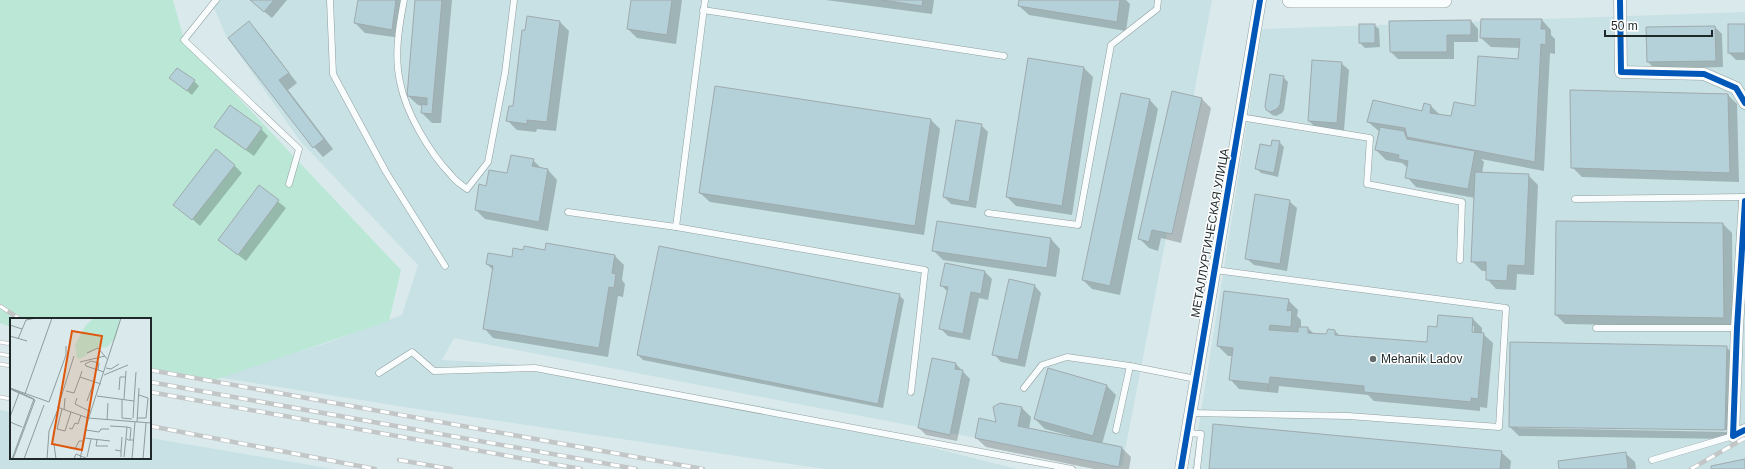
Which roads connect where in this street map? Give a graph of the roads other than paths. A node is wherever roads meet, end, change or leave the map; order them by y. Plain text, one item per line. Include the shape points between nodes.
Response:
1 (216, 0) edge
2 (330, 0) edge
3 (404, 0) edge
4 (514, 0) edge
5 (704, 0) edge
6 (1158, 0) edge
7 (1260, 0) edge
8 (1290, 0) edge
9 (1444, 0) edge
10 (1620, 0) edge
11 (703, 10) junction
12 (1004, 56) dead end
13 (1745, 103) edge
14 (1240, 117) junction
15 (289, 184) dead end
16 (1745, 197) edge
17 (1575, 199) dead end
18 (1745, 201) edge
19 (568, 212) dead end
20 (988, 213) dead end
21 (676, 227) junction
22 (1460, 260) dead end
23 (445, 266) dead end
24 (1214, 270) junction
25 (1596, 328) dead end
26 (1737, 328) junction
27 (1130, 366) junction
28 (379, 373) dead end
29 (1196, 378) junction
30 (1024, 388) dead end
31 (911, 392) dead end
32 (1190, 413) junction
33 (1116, 430) dead end
34 (1745, 430) edge
35 (1187, 433) junction
36 (1733, 436) junction
37 (1652, 460) dead end
38 (1072, 469) edge
39 (1181, 469) edge
40 (1197, 469) edge

1 - 15 lane via 184,40 299,149
2 - 23 lane via 333,74 386,172
3 - 4 lane via 398,53 399,81 403,96 426,143 451,176 467,189 488,162 505,73
5 - 11 lane
6 - 20 lane via 1157,8 1111,44 1078,225
7 - 14 street, МЕТАЛЛУРГИЧЕСКАЯ УЛИЦА
8 - 9 street
10 - 13 street via 1621,72 1704,74 1736,88
11 - 12 lane
11 - 21 lane
14 - 22 lane via 1370,138 1367,184 1462,202
14 - 24 street, МЕТАЛЛУРГИЧЕСКАЯ УЛИЦА
16 - 17 lane
18 - 26 street
19 - 21 lane
21 - 31 lane via 925,270
24 - 29 street, МЕТАЛЛУРГИЧЕСКАЯ УЛИЦА
24 - 32 lane via 1506,308 1499,427 1348,416
25 - 26 lane
26 - 36 street
27 - 29 lane
27 - 30 lane via 1067,357 1042,364
27 - 33 lane
28 - 38 lane via 412,352 434,371 536,368
29 - 32 street, МЕТАЛЛУРГИЧЕСКАЯ УЛИЦА
32 - 35 street, МЕТАЛЛУРГИЧЕСКАЯ УЛИЦА
34 - 36 street
35 - 39 street, МЕТАЛЛУРГИЧЕСКАЯ УЛИЦА
35 - 40 lane via 1201,434
36 - 37 lane

